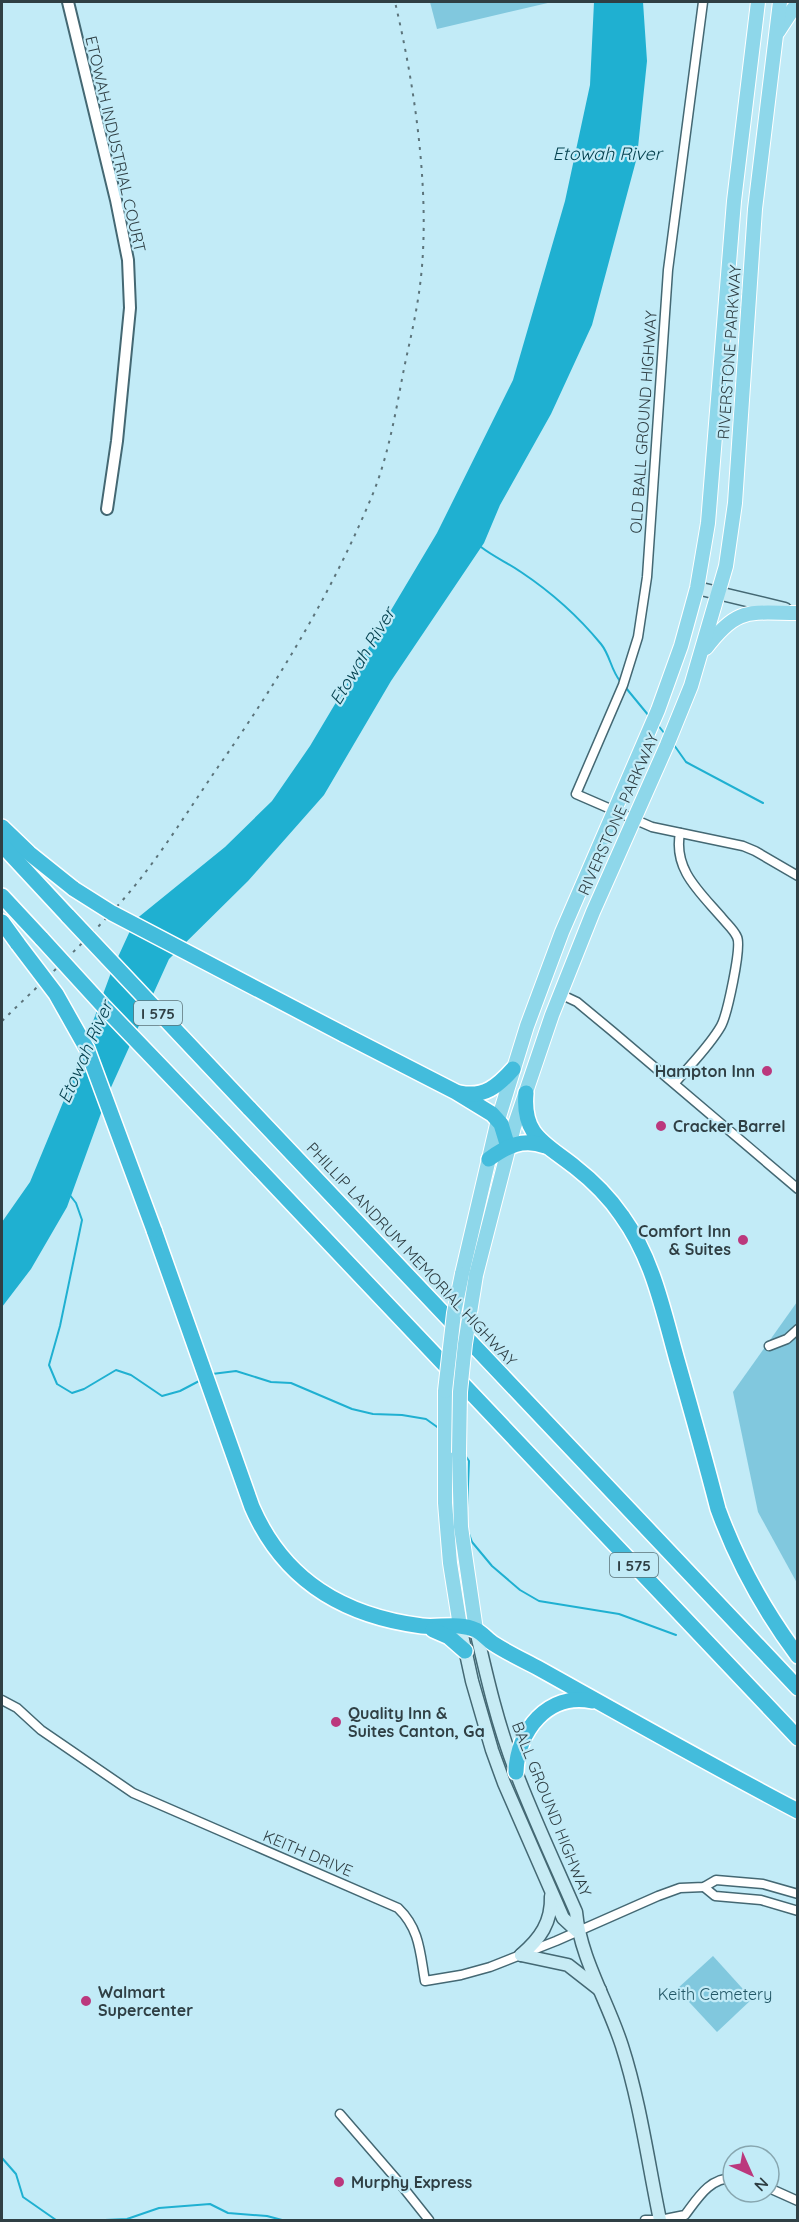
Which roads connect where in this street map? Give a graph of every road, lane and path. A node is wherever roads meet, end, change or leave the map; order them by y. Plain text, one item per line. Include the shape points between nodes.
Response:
1 (68, 2) edge
2 (703, 2) edge
3 (758, 2) edge
4 (780, 2) edge
5 (798, 7) edge
6 (775, 37) junction
7 (107, 509) dead end
8 (697, 588) junction
9 (718, 593) junction
10 (798, 613) edge
11 (701, 655) junction
12 (614, 809) junction
13 (634, 819) junction
14 (2, 827) edge
15 (680, 833) junction
16 (2, 845) edge
17 (798, 876) edge
18 (2, 896) edge
19 (2, 922) edge
20 (560, 994) junction
21 (513, 1069) junction
22 (675, 1083) junction
23 (456, 1092) junction
24 (526, 1093) junction
25 (498, 1120) junction
26 (545, 1146) junction
27 (508, 1147) junction
28 (489, 1159) junction
29 (798, 1189) edge
30 (798, 1329) edge
31 (769, 1346) dead end
32 (460, 1626) junction
33 (424, 1627) junction
34 (476, 1630) junction
35 (465, 1651) junction
36 (798, 1656) edge
37 (798, 1688) edge
38 (2, 1700) edge
39 (598, 1702) junction
40 (798, 1738) edge
41 (516, 1772) junction
42 (798, 1811) edge
43 (704, 1887) junction
44 (551, 1892) junction
45 (798, 1894) edge
46 (798, 1911) edge
47 (578, 1931) junction
48 (521, 1955) junction
49 (601, 1990) junction
50 (340, 2114) dead end
51 (721, 2180) edge
52 (781, 2193) edge
53 (798, 2201) edge
54 (429, 2220) edge
55 (645, 2220) edge
56 (659, 2220) edge

1 - 7 street, ETOWAH INDUSTRIAL COURT via 128,260 130,308
2 - 12 street, OLD BALL GROUND HIGHWAY via 668,270 648,565 638,637 623,685 576,794
3 - 8 main road, RIVERSTONE PARKWAY via 734,201 711,495
4 - 6 main road, RIVERSTONE PARKWAY
5 - 6 main road
6 - 9 main road, RIVERSTONE PARKWAY via 755,209 735,503
8 - 9 main road
8 - 12 main road, RIVERSTONE PARKWAY via 658,710
9 - 10 main road
9 - 11 main road, RIVERSTONE PARKWAY
10 - 11 main road via 749,613 736,618 722,627
11 - 13 main road, RIVERSTONE PARKWAY via 679,718
12 - 13 street
12 - 21 main road, RIVERSTONE PARKWAY via 560,935
13 - 15 street
13 - 20 main road, RIVERSTONE PARKWAY
14 - 23 highway, bridge via 74,889 112,913
15 - 17 street via 743,846
15 - 22 street via 679,857 692,882 735,933 740,947 724,1021
16 - 37 highway, PHILLIP LANDRUM MEMORIAL HIGHWAY / I 575, bridge
18 - 40 highway, I 575, bridge
19 - 33 highway, bridge via 56,994 87,1048 256,1518 267,1538 285,1561 323,1594 376,1618
20 - 22 street via 578,1002
20 - 24 main road, RIVERSTONE PARKWAY
21 - 23 highway via 489,1091 474,1095
21 - 25 main road, RIVERSTONE PARKWAY
22 - 29 street
23 - 25 highway
24 - 26 highway via 528,1124
24 - 27 main road, RIVERSTONE PARKWAY
25 - 27 highway
25 - 28 main road, BALL GROUND HIGHWAY
26 - 27 highway via 524,1142
26 - 36 highway via 606,1195 642,1249 659,1295 726,1531 756,1596
27 - 28 highway
27 - 34 main road, RIVERSTONE PARKWAY, bridge via 476,1275 460,1392 461,1527
28 - 32 main road, BALL GROUND HIGHWAY, bridge via 450,1342 444,1438 450,1563
30 - 31 street via 787,1339
32 - 33 highway
32 - 34 highway
32 - 35 main road, BALL GROUND HIGHWAY
33 - 35 highway via 449,1637
34 - 39 highway
34 - 41 main road, BALL GROUND HIGHWAY via 492,1699
35 - 44 main road, BALL GROUND HIGHWAY via 504,1783
38 - 48 street, KEITH DRIVE via 133,1793 398,1908 416,1932 425,1981 461,1976
39 - 41 highway via 566,1701 537,1717 520,1745
39 - 42 highway
41 - 47 main road, BALL GROUND HIGHWAY via 576,1912
43 - 45 street, KEITH DRIVE via 716,1880 738,1881
43 - 46 street via 715,1896 761,1900
43 - 47 street, KEITH DRIVE via 680,1888
44 - 47 main road, BALL GROUND HIGHWAY via 563,1918
44 - 48 main road via 548,1922
47 - 48 street, KEITH DRIVE
47 - 49 main road, BALL GROUND HIGHWAY
48 - 49 main road via 568,1965
49 - 56 main road, BALL GROUND HIGHWAY via 629,2068
50 - 54 street
51 - 56 street via 705,2188 685,2215
52 - 53 street
55 - 56 street

